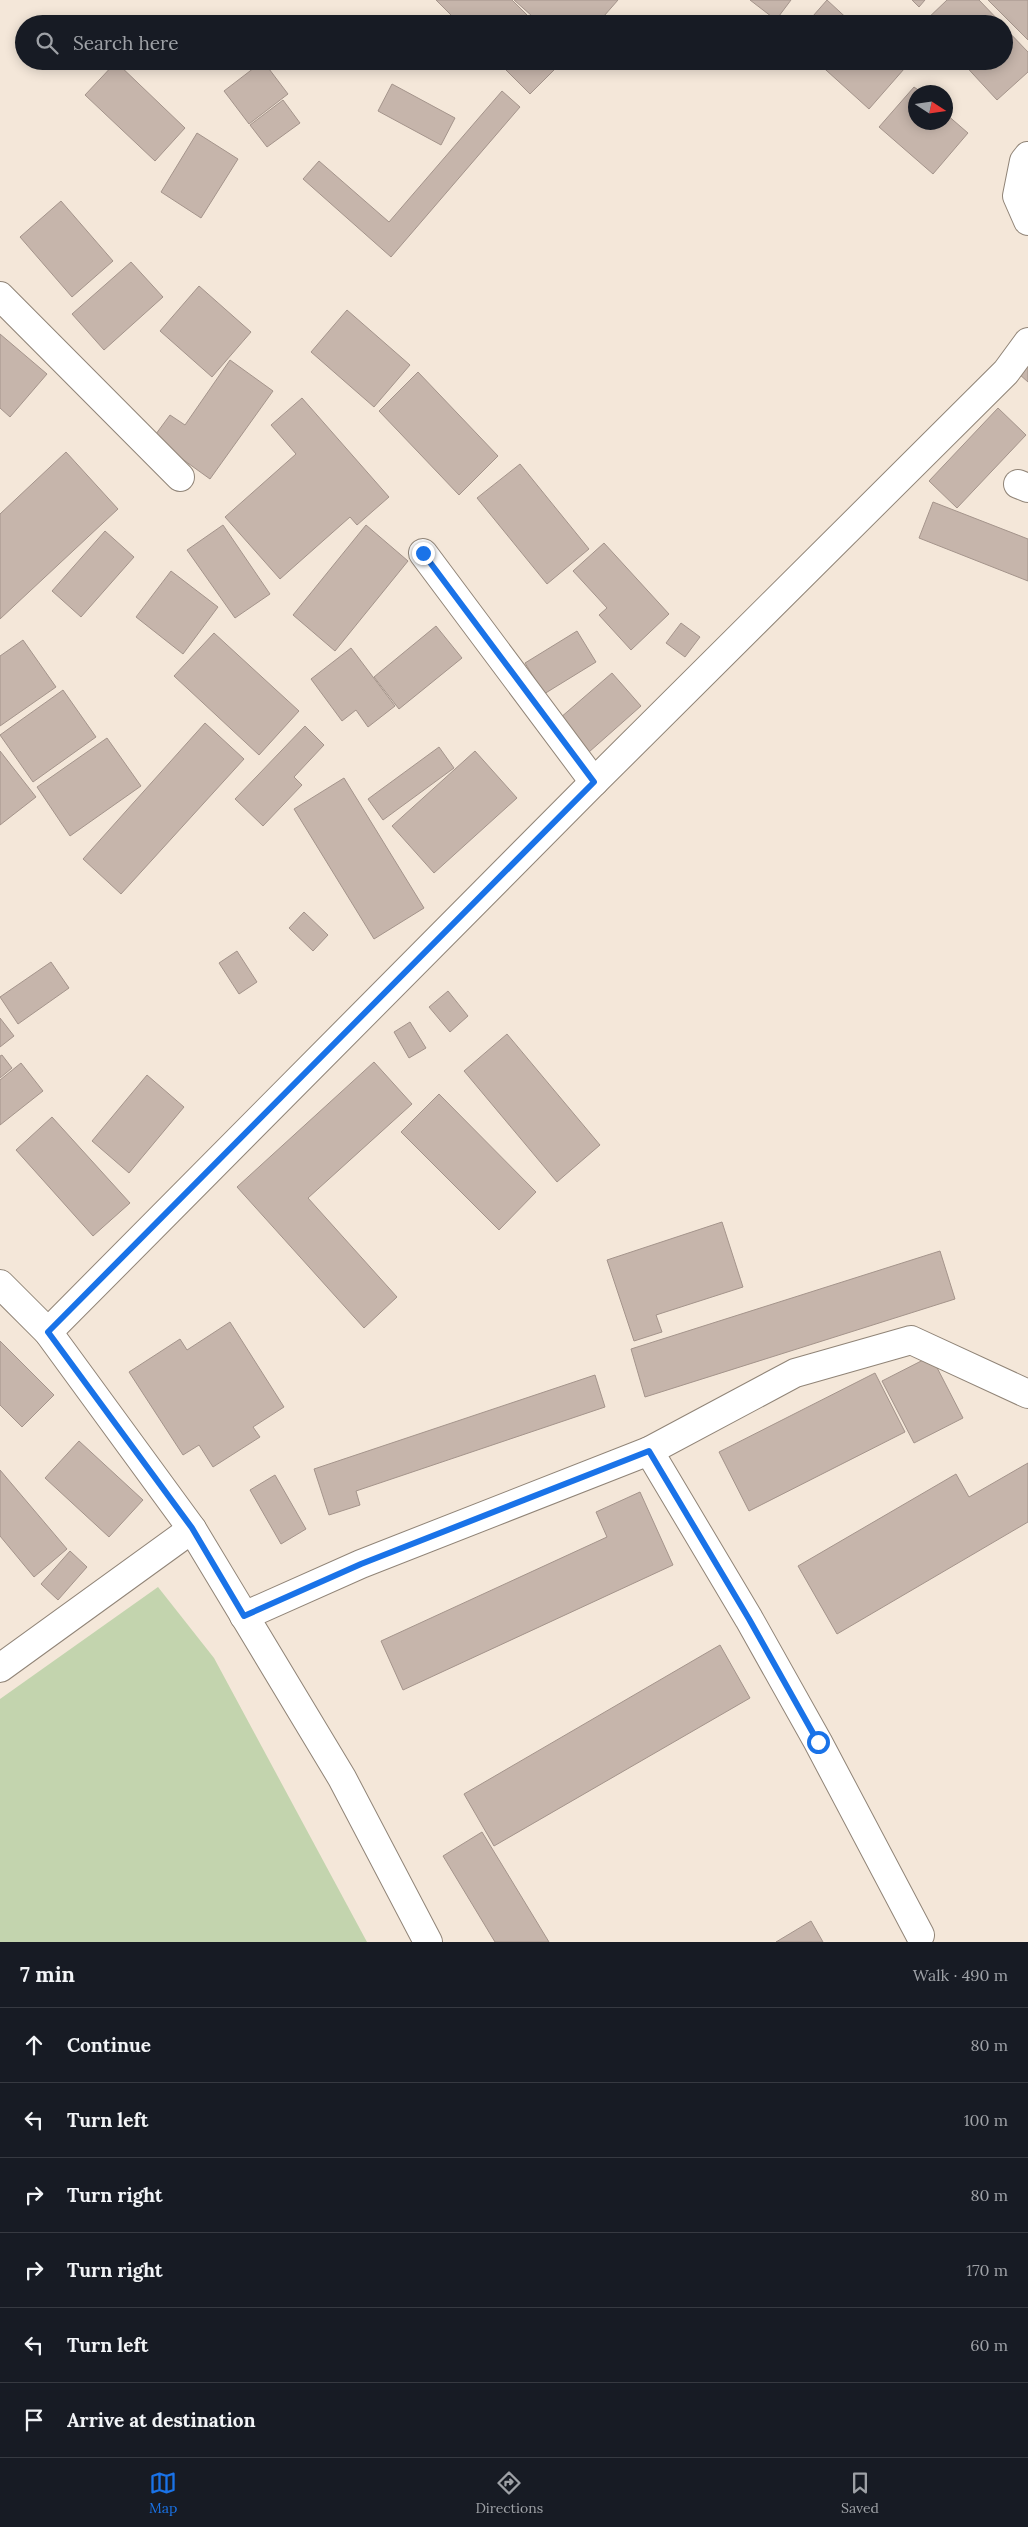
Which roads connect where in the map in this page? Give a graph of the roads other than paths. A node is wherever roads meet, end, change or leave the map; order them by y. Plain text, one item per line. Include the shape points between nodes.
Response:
1 (1028, 156) edge
2 (1028, 221) edge
3 (0, 296) edge
4 (1028, 342) edge
5 (180, 477) dead end
6 (423, 553) dead end
7 (594, 782) junction
8 (0, 1284) edge
9 (48, 1332) junction
10 (1028, 1394) edge
11 (649, 1451) junction
12 (192, 1528) junction
13 (244, 1616) junction
14 (0, 1668) edge
15 (920, 1935) dead end
16 (428, 1942) edge

1 - 2 street via 1024,161 1017,196
3 - 5 street
4 - 7 street via 1006,372
6 - 7 street
7 - 9 street
8 - 9 street
9 - 12 street
10 - 11 street via 911,1340 795,1373
11 - 13 street via 361,1564
11 - 15 street via 776,1668
12 - 13 street
12 - 14 street
13 - 16 street via 342,1778

